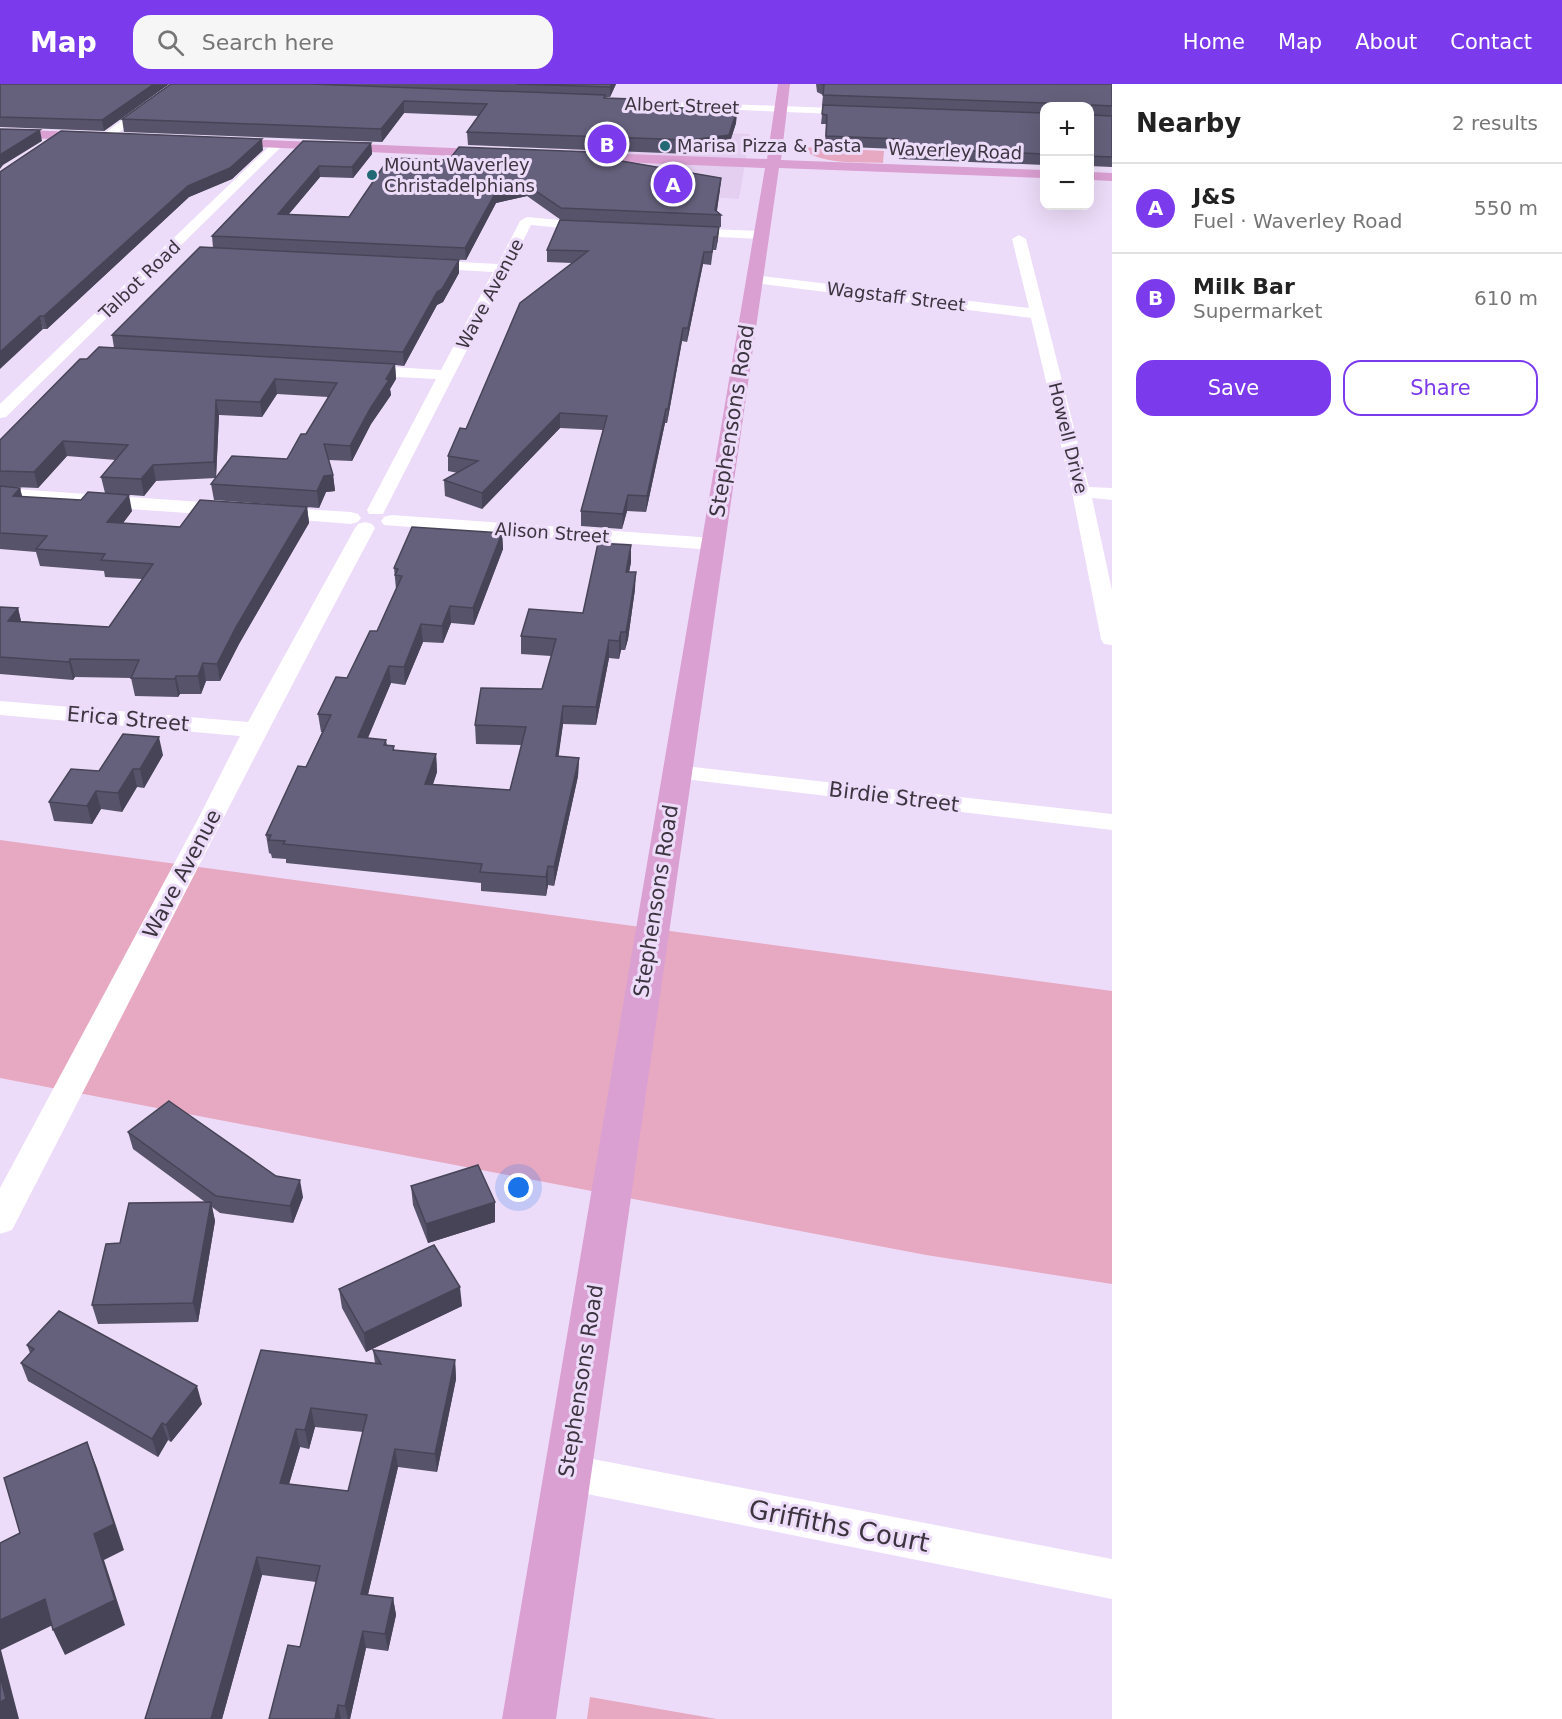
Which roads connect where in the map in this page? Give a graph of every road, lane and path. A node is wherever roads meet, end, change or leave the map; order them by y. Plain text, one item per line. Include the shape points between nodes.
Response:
1 (784, 84) edge
2 (181, 86) edge
3 (582, 102) edge
4 (782, 109) junction
5 (869, 112) edge
6 (0, 133) edge
7 (60, 136) junction
8 (106, 137) junction
9 (125, 138) edge
10 (204, 141) edge
11 (278, 144) junction
12 (44, 146) edge
13 (775, 147) junction
14 (515, 154) edge
15 (561, 156) edge
16 (652, 159) junction
17 (692, 161) junction
18 (773, 164) junction
19 (848, 166) junction
20 (901, 168) junction
21 (1040, 174) edge
22 (1094, 176) edge
23 (1112, 177) edge
24 (758, 183) junction
25 (603, 228) edge
26 (671, 231) edge
27 (761, 235) junction
28 (1019, 239) dead end
29 (169, 252) junction
30 (185, 253) dead end
31 (407, 263) edge
32 (503, 268) junction
33 (754, 279) junction
34 (1038, 314) junction
35 (344, 369) edge
36 (447, 375) junction
37 (0, 413) edge
38 (1081, 492) junction
39 (0, 494) edge
40 (1112, 494) edge
41 (370, 519) junction
42 (713, 544) junction
43 (1112, 639) edge
44 (0, 708) edge
45 (255, 730) junction
46 (676, 772) junction
47 (1112, 822) edge
48 (0, 1220) edge
49 (567, 1472) junction
50 (1112, 1580) edge
51 (529, 1719) edge

1 - 4 main road, Stephensons Road
2 - 8 street
3 - 4 street, Albert Street
4 - 5 street, Albert Street
4 - 13 main road, Stephensons Road
6 - 7 main road
7 - 8 main road
7 - 12 street
8 - 9 main road
10 - 11 main road
11 - 14 main road
11 - 29 street, Talbot Road
13 - 16 main road via 722,158
13 - 18 main road, Stephensons Road
13 - 19 main road via 789,154
15 - 16 main road, Waverley Road
16 - 17 main road, Waverley Road
17 - 18 main road, Waverley Road
17 - 24 main road via 743,172
18 - 19 main road, Waverley Road
18 - 24 main road, Stephensons Road
19 - 20 main road, Waverley Road
20 - 21 main road, Waverley Road
20 - 24 main road via 798,175
22 - 23 main road
24 - 27 main road, Stephensons Road
25 - 32 street, Wave Avenue via 527,221
26 - 27 street
27 - 33 main road, Stephensons Road
28 - 34 street, Howell Drive
29 - 30 street
29 - 37 street, Talbot Road via 74,353
31 - 32 street
32 - 36 street, Wave Avenue
33 - 34 street, Wagstaff Street
33 - 42 main road, Stephensons Road
34 - 38 street, Howell Drive
35 - 36 street
36 - 41 street, Wave Avenue
38 - 40 street
38 - 43 street, Howell Drive
39 - 41 street, Alison Street
41 - 42 street, Alison Street
41 - 45 street, Wave Avenue
42 - 46 main road, Stephensons Road
44 - 45 street, Erica Street
45 - 48 street, Wave Avenue
46 - 47 street, Birdie Street
46 - 49 main road, Stephensons Road
49 - 50 street, Griffiths Court
49 - 51 main road, Stephensons Road

